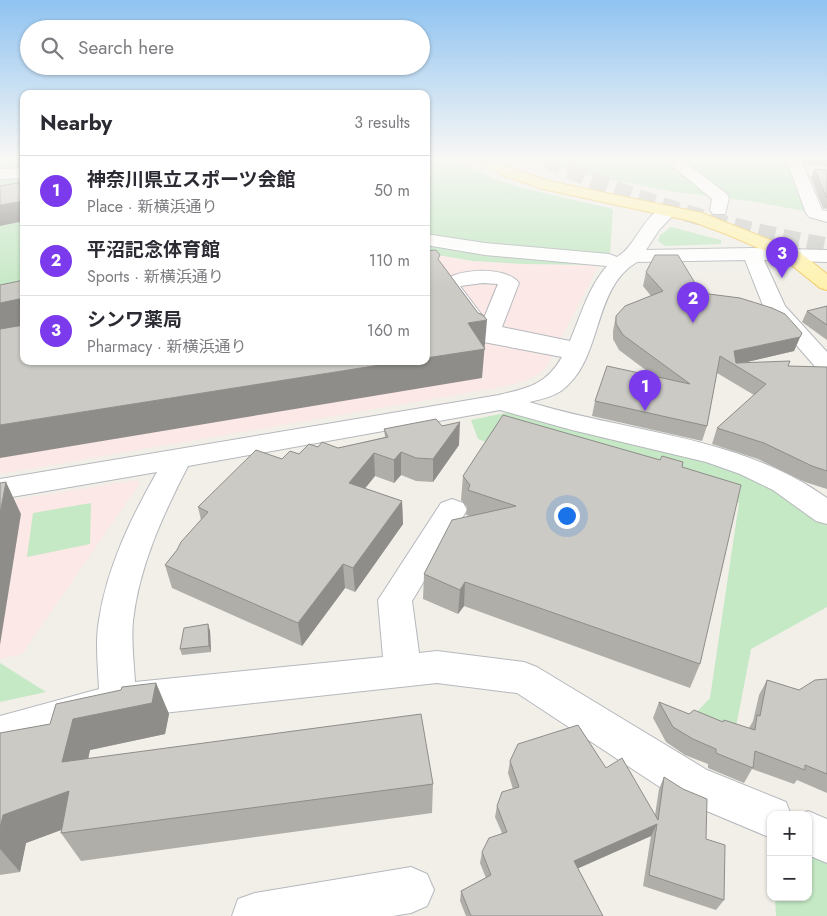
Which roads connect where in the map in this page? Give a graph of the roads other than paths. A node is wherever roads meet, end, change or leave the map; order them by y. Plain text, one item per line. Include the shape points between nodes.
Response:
1 (624, 202) edge
2 (679, 202) edge
3 (721, 202) edge
4 (719, 210) junction
5 (668, 211) junction
6 (430, 239) edge
7 (752, 254) junction
8 (791, 255) junction
9 (632, 256) junction
10 (609, 260) dead end
11 (822, 260) edge
12 (827, 284) edge
13 (576, 351) junction
14 (827, 366) edge
15 (501, 402) junction
16 (177, 460) junction
17 (0, 489) edge
18 (452, 510) dead end
19 (827, 513) edge
20 (402, 671) junction
21 (118, 701) junction
22 (0, 734) edge
23 (767, 815) edge
24 (812, 835) edge
25 (827, 841) edge
26 (395, 900) edge
27 (255, 916) edge

1 - 5 main road
2 - 4 main road
3 - 4 street
4 - 11 main road via 780,236
5 - 8 main road via 732,230
5 - 9 street via 647,231
6 - 10 street via 485,249
7 - 8 street
7 - 9 street
7 - 14 street via 775,308
8 - 11 street
8 - 12 main road
9 - 13 street via 619,263 607,277
13 - 13 street via 486,336 450,285 454,281 495,276 506,278 509,282 491,331
13 - 15 street via 567,370 553,384
15 - 16 street
15 - 19 street via 733,461 784,483
16 - 17 street
16 - 21 street via 148,513 131,558 116,621
18 - 20 street via 395,600
20 - 21 street
20 - 23 street via 437,667 524,678 693,785
21 - 22 street
24 - 25 street
26 - 27 street

